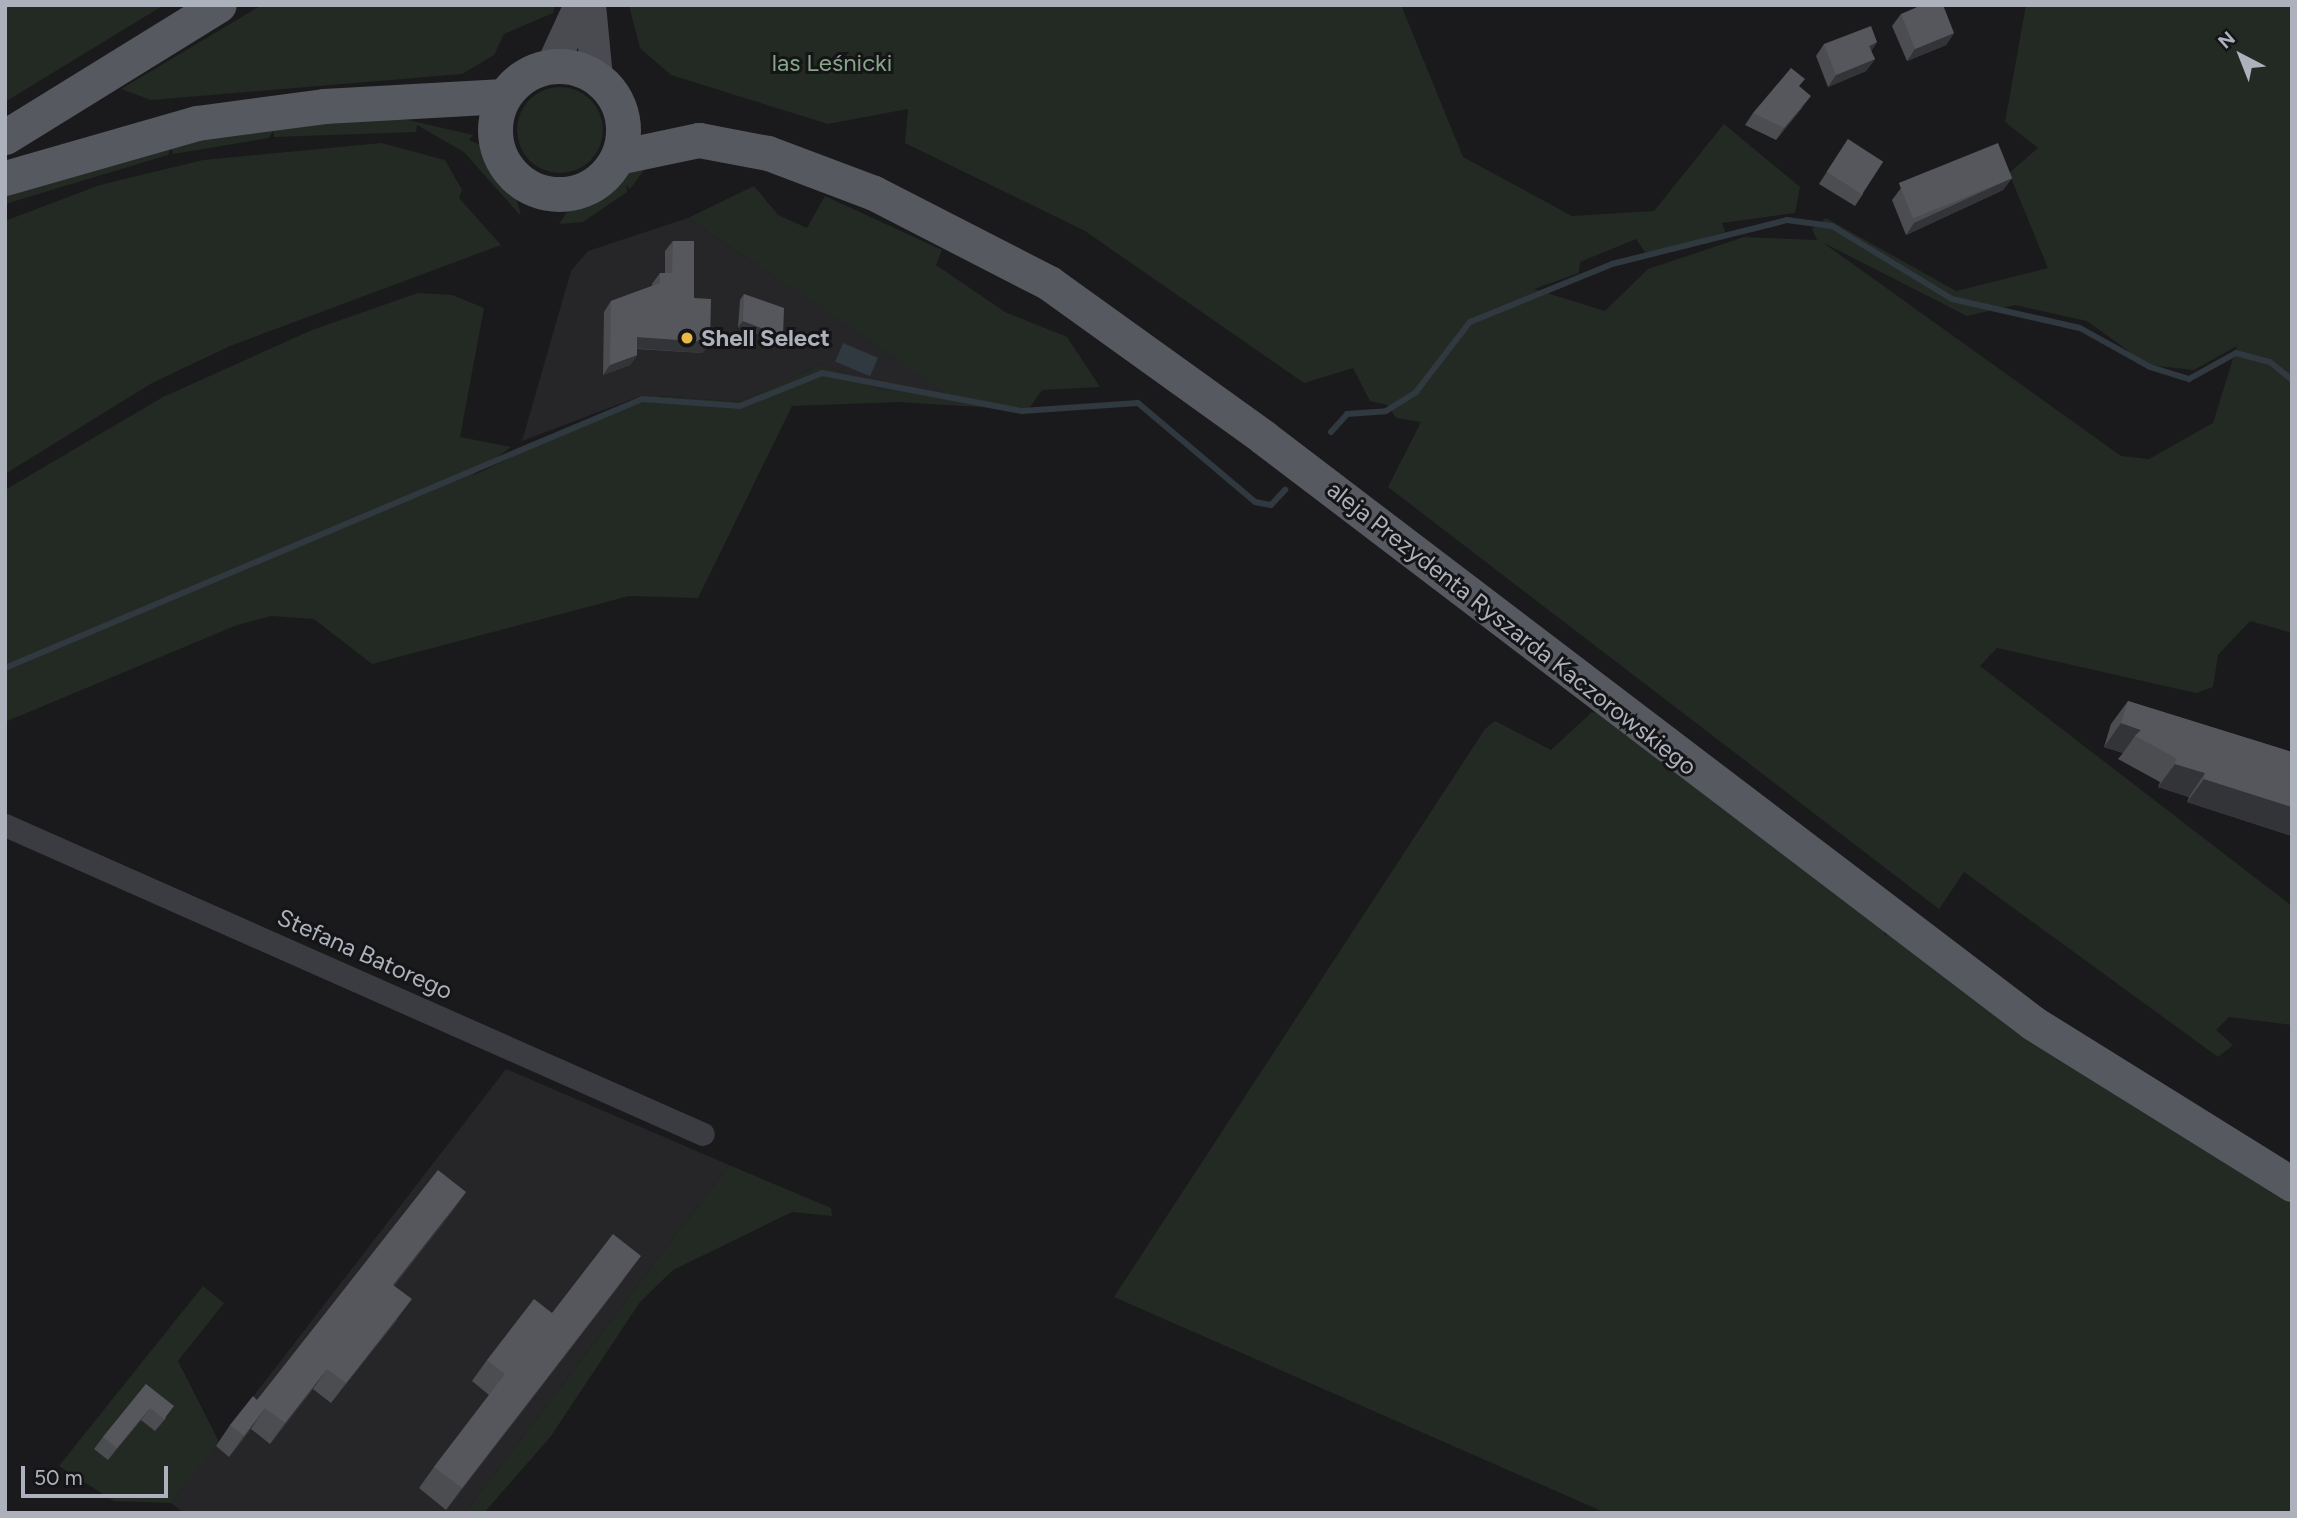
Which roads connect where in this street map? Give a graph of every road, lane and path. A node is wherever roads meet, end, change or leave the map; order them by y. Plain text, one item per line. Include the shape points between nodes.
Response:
1 (219, 5) edge
2 (580, 5) edge
3 (590, 5) edge
4 (552, 66) junction
5 (597, 78) junction
6 (504, 96) junction
7 (422, 104) junction
8 (621, 111) junction
9 (5, 137) edge
10 (699, 140) junction
11 (496, 142) junction
12 (618, 157) junction
13 (5, 178) edge
14 (5, 825) edge
15 (703, 1134) dead end
16 (2292, 1184) edge

1 - 9 main road
2 - 4 main road
3 - 5 main road
4 - 5 main road
4 - 6 main road via 517,82
5 - 8 main road
6 - 7 main road
6 - 11 main road
7 - 11 main road
7 - 13 main road via 324,106 197,123
8 - 10 main road, aleja Prezydenta Ryszarda Kaczorowskiego
8 - 12 main road
10 - 12 main road, aleja Prezydenta Ryszarda Kaczorowskiego
10 - 16 main road, aleja Prezydenta Ryszarda Kaczorowskiego via 768,153 874,192 996,252 1104,317 2033,1023
11 - 12 main road via 513,176 546,194 587,189
14 - 15 street, Stefana Batorego

